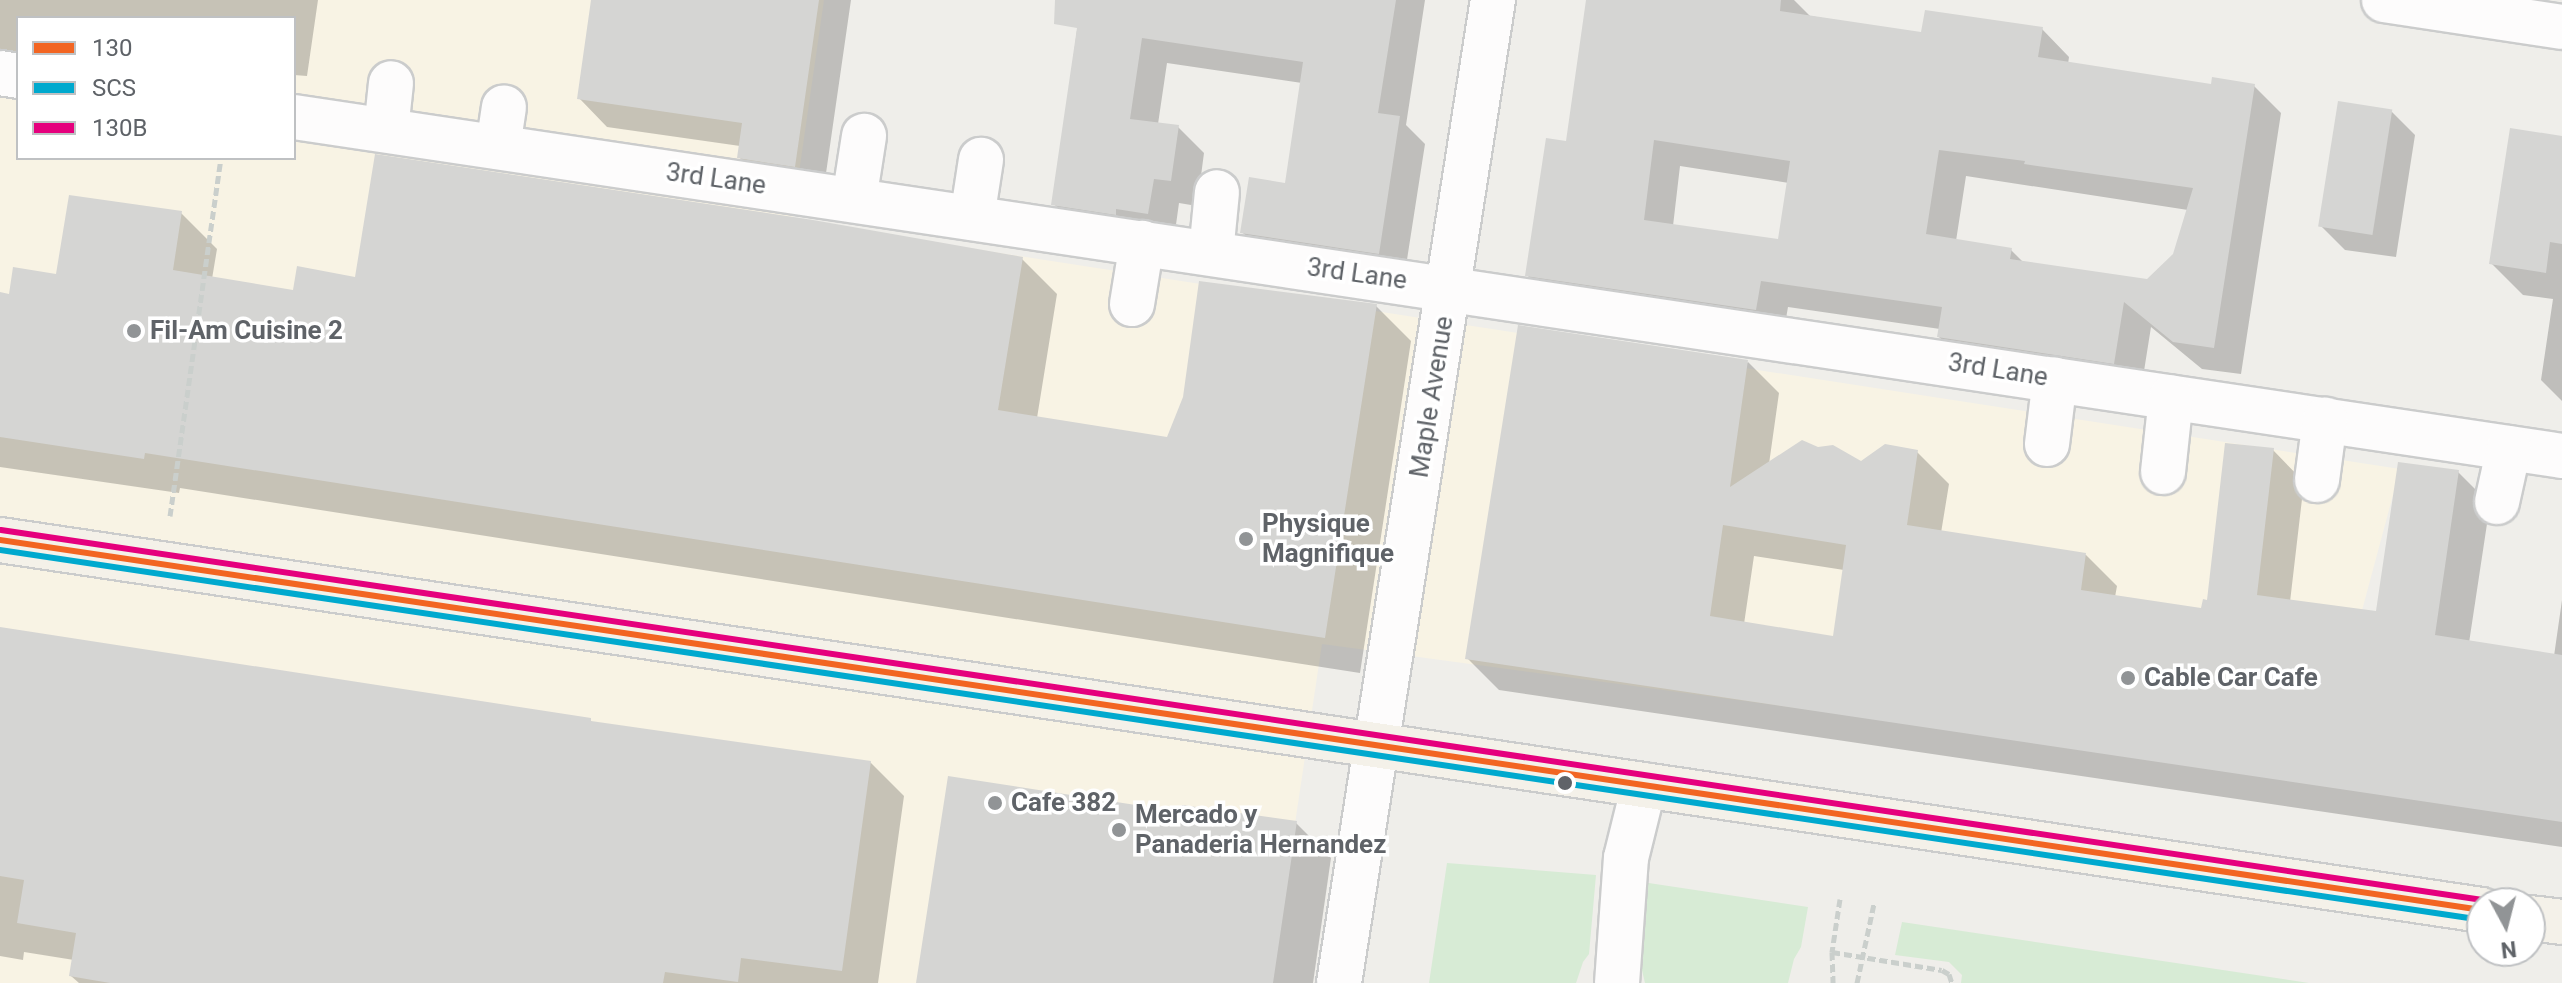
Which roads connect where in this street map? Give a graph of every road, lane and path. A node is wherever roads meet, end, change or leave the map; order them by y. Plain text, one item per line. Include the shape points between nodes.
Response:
1 (1493, 0) edge
2 (2384, 0) edge
3 (2562, 27) edge
4 (391, 83) dead end
5 (296, 117) edge
6 (386, 130) junction
7 (864, 136) dead end
8 (221, 160) edge
9 (981, 160) dead end
10 (1217, 192) dead end
11 (854, 200) junction
12 (972, 218) junction
13 (1142, 243) junction
14 (1211, 253) junction
15 (1450, 288) junction
16 (1132, 304) dead end
17 (2055, 379) junction
18 (2171, 397) junction
19 (2325, 420) junction
20 (2047, 444) dead end
21 (2509, 448) junction
22 (2562, 456) edge
23 (2163, 472) dead end
24 (2317, 480) dead end
25 (2497, 502) dead end
26 (0, 540) edge
27 (163, 564) junction
28 (1375, 746) junction
29 (1644, 785) junction
30 (1840, 899) dead end
31 (1874, 904) dead end
32 (2466, 908) edge
33 (1832, 952) junction
34 (1865, 957) junction
35 (1339, 983) edge
36 (1617, 983) edge
37 (1833, 983) edge
38 (1857, 983) edge
39 (1952, 983) edge

1 - 15 street, Maple Avenue
2 - 3 street
4 - 6 street
5 - 6 street, 3rd Lane
6 - 11 street, 3rd Lane via 501,127
7 - 11 street
8 - 27 path
9 - 12 street
10 - 14 street
11 - 12 street, 3rd Lane
12 - 13 street, 3rd Lane
13 - 14 street, 3rd Lane
13 - 16 street
14 - 15 street, 3rd Lane
15 - 17 street, 3rd Lane
15 - 28 street, Maple Avenue
17 - 18 street, 3rd Lane
17 - 20 street
18 - 19 street, 3rd Lane
18 - 23 street
19 - 21 street, 3rd Lane
19 - 24 street
21 - 22 street, 3rd Lane
21 - 25 street
26 - 27 main road
27 - 28 main road
28 - 29 main road
28 - 35 street, Maple Avenue
29 - 32 main road
29 - 36 street via 1626,858
30 - 33 path
31 - 34 path
33 - 34 path
33 - 37 path
34 - 38 path
34 - 39 path via 1942,970

